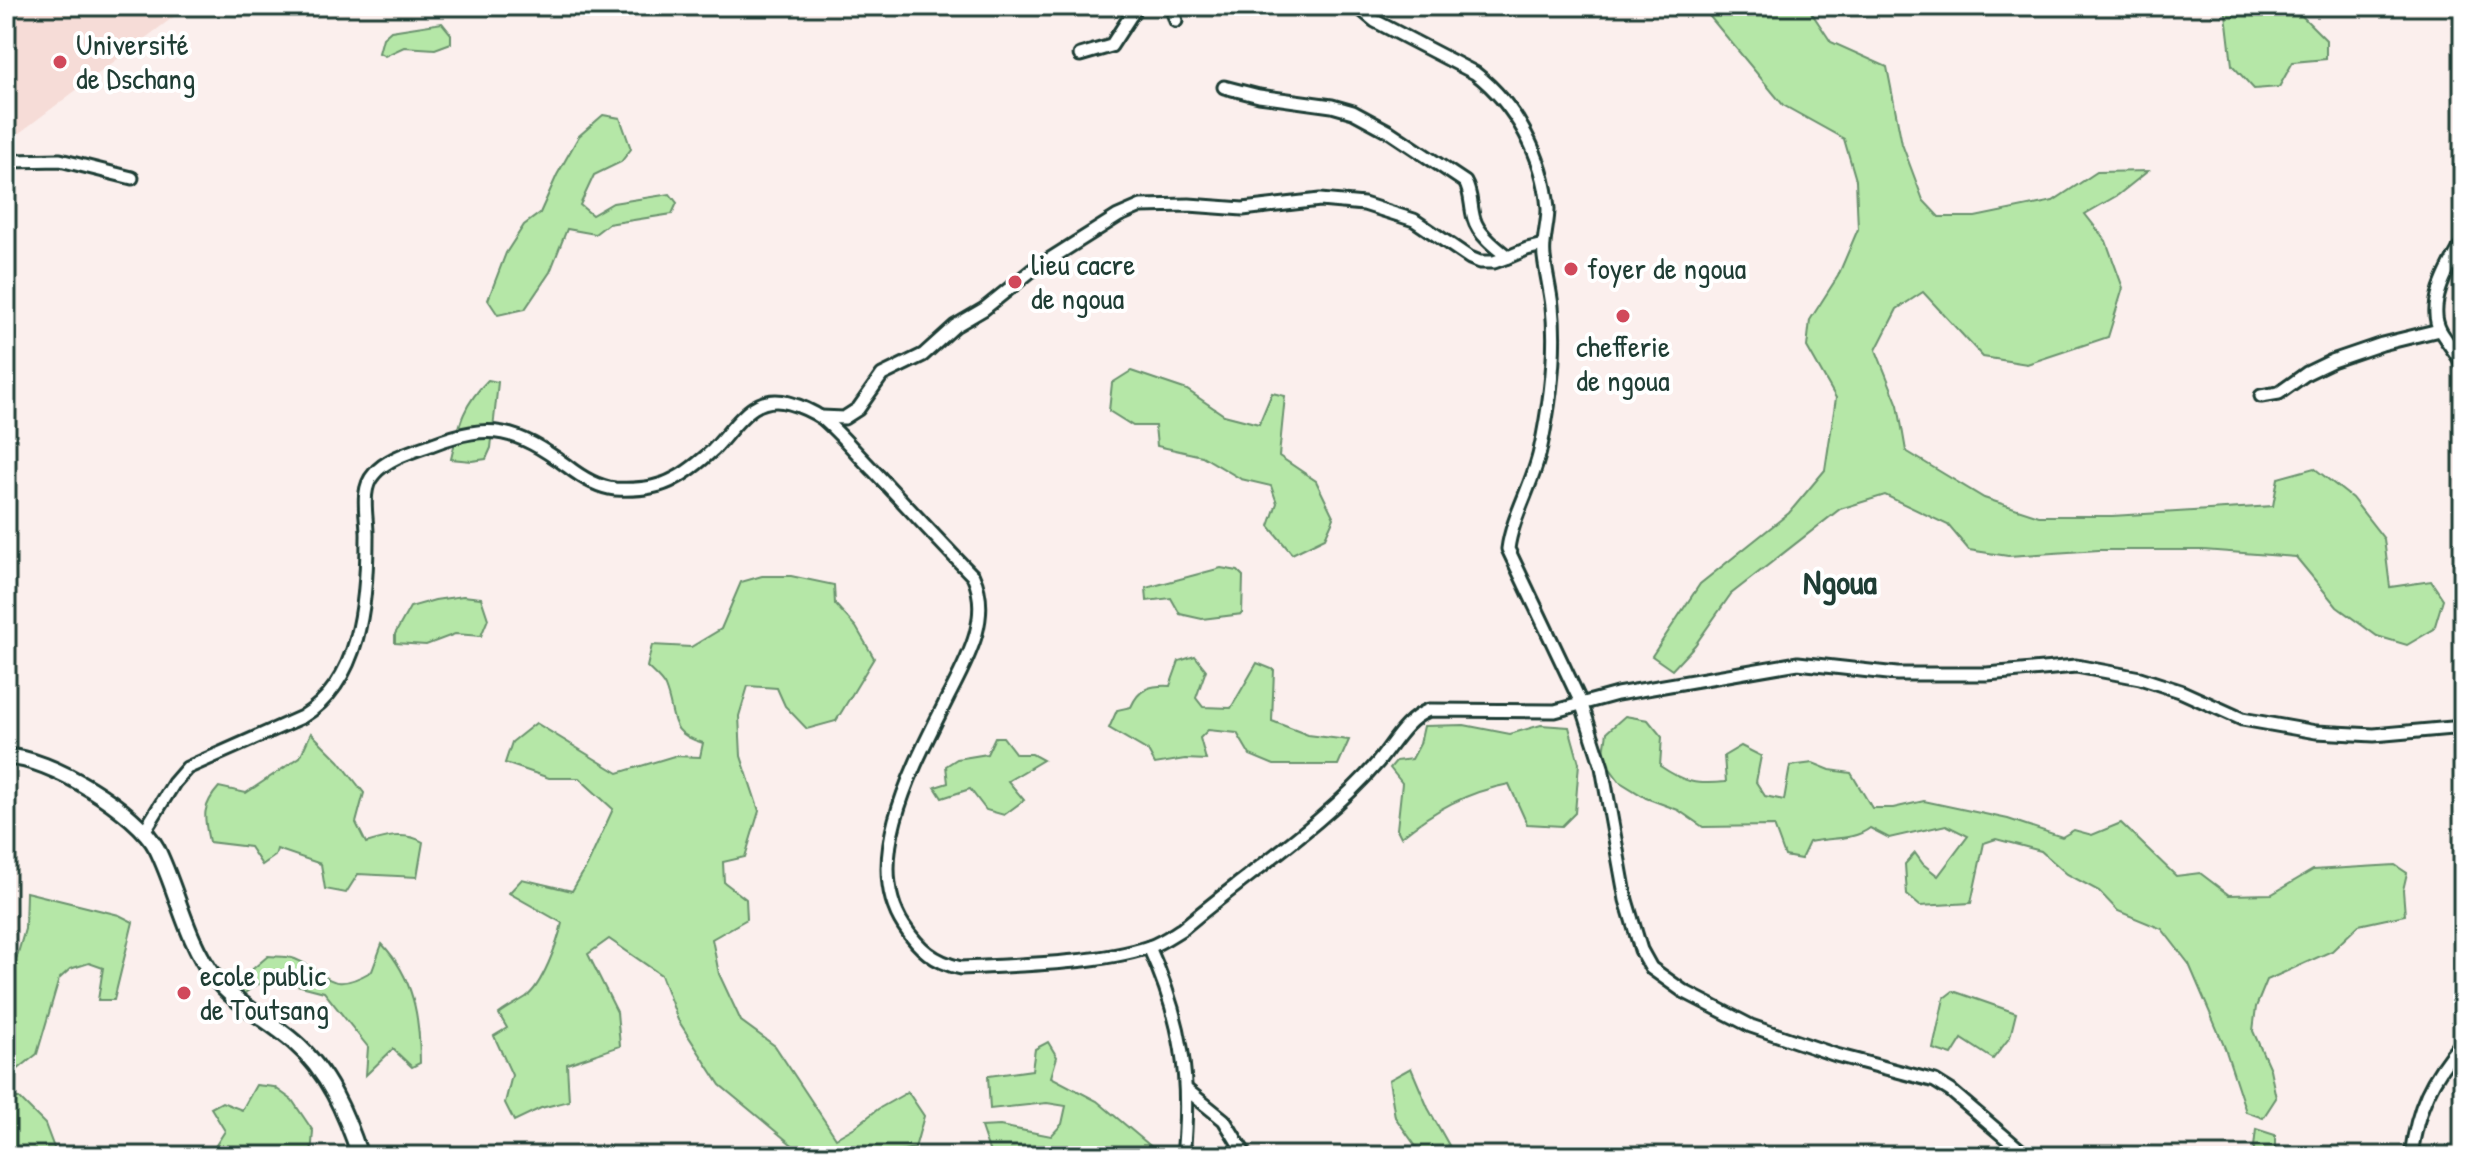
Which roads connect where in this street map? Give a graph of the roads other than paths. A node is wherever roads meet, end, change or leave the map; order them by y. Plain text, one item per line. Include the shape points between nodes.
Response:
1 (1137, 6) edge
2 (1171, 6) edge
3 (1357, 6) edge
4 (1176, 21) dead end
5 (1080, 55) dead end
6 (1224, 87) dead end
7 (6, 155) edge
8 (132, 178) dead end
9 (2463, 242) edge
10 (1543, 245) junction
11 (1508, 257) junction
12 (2439, 330) junction
13 (2463, 365) edge
14 (2261, 396) dead end
15 (821, 417) junction
16 (1582, 705) junction
17 (2463, 727) edge
18 (6, 757) edge
19 (145, 830) junction
20 (1149, 947) junction
21 (2463, 1041) edge
22 (1187, 1090) junction
23 (360, 1156) edge
24 (1183, 1156) edge
25 (1246, 1156) edge
26 (2027, 1156) edge
27 (2411, 1156) edge

1 - 5 street via 1111,46
2 - 4 street
3 - 10 street via 1384,26 1475,73 1513,113 1535,154 1546,196
6 - 11 street via 1332,106 1373,121 1465,182 1474,222
7 - 8 street via 12,161 60,160
9 - 12 street via 2441,283
10 - 11 street
10 - 16 street via 1552,307 1549,397 1539,453 1508,549
11 - 15 street via 1480,262 1414,220 1355,203 1320,200 1243,209 1141,206 1031,271 923,355 882,375 858,409 844,418
12 - 13 street
12 - 14 street via 2332,361 2279,393
15 - 19 street via 785,401 752,407 690,469 653,486 613,489 597,484 515,436 482,429 385,465 367,488 364,608 354,650 331,694 302,717 187,768
15 - 20 street via 973,576 979,590 979,615 966,663 892,830 888,879 900,920 926,954 961,968
16 - 17 street via 1617,694 1798,663 1897,674 1987,674 2076,666 2140,678 2242,719 2316,732 2374,735
16 - 20 street via 1555,711 1419,714 1318,820 1182,929
16 - 26 street via 1602,767 1626,900 1651,968 1751,1026 1935,1081
18 - 19 street via 36,762 85,785
19 - 23 street via 199,956 239,1004 295,1042 316,1065 334,1092
20 - 22 street via 1178,1024
21 - 27 street via 2423,1099
22 - 24 street
22 - 25 street via 1224,1120

